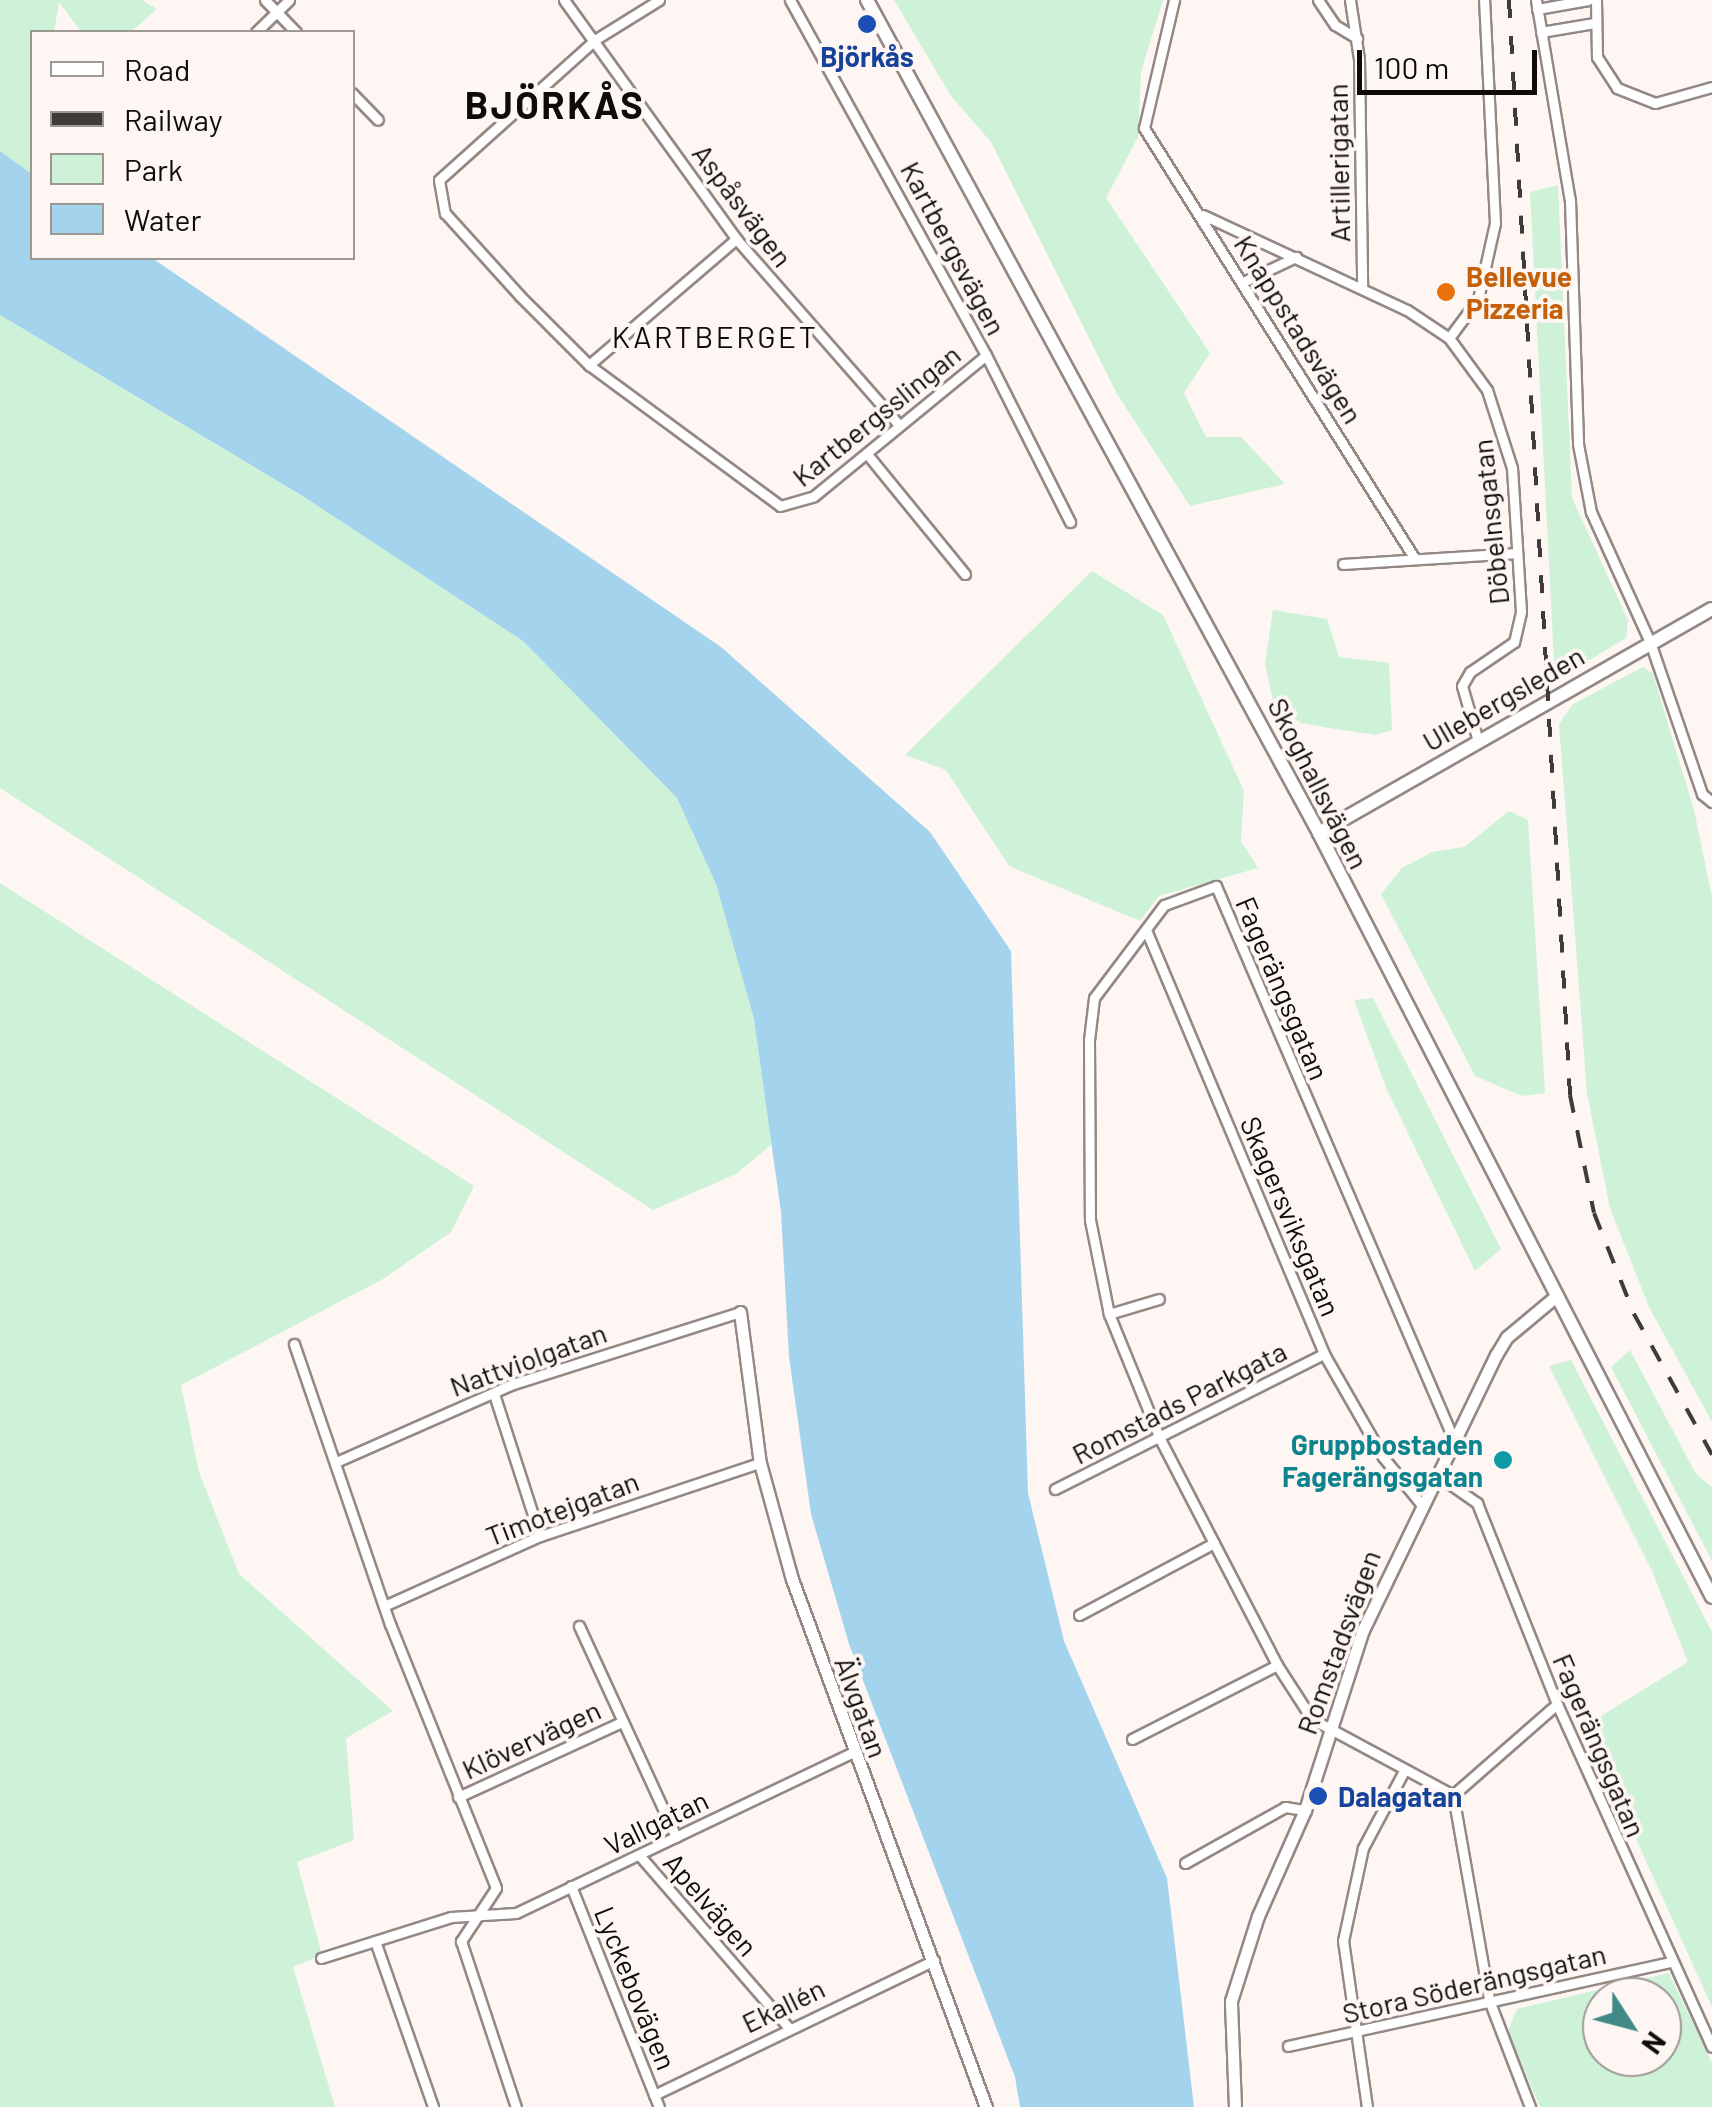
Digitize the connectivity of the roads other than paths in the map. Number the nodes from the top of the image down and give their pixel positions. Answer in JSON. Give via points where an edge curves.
{"nodes":[{"id":1,"x":264,"y":0,"type":"edge"},
{"id":2,"x":290,"y":0,"type":"edge"},
{"id":3,"x":564,"y":0,"type":"edge"},
{"id":4,"x":659,"y":0,"type":"edge"},
{"id":5,"x":790,"y":0,"type":"edge"},
{"id":6,"x":868,"y":0,"type":"edge"},
{"id":7,"x":1174,"y":0,"type":"edge"},
{"id":8,"x":1318,"y":0,"type":"edge"},
{"id":9,"x":1350,"y":0,"type":"edge"},
{"id":10,"x":1484,"y":0,"type":"edge"},
{"id":11,"x":1592,"y":0,"type":"edge"},
{"id":12,"x":1536,"y":5,"type":"edge"},
{"id":13,"x":277,"y":12,"type":"junction"},
{"id":14,"x":1594,"y":23,"type":"junction"},
{"id":15,"x":258,"y":30,"type":"edge"},
{"id":16,"x":294,"y":30,"type":"edge"},
{"id":17,"x":1542,"y":32,"type":"junction"},
{"id":18,"x":596,"y":38,"type":"junction"},
{"id":19,"x":1357,"y":38,"type":"junction"},
{"id":20,"x":1712,"y":87,"type":"edge"},
{"id":21,"x":355,"y":96,"type":"edge"},
{"id":22,"x":378,"y":120,"type":"dead end"},
{"id":23,"x":1202,"y":215,"type":"junction"},
{"id":24,"x":736,"y":239,"type":"junction"},
{"id":25,"x":1296,"y":257,"type":"junction"},
{"id":26,"x":1243,"y":282,"type":"junction"},
{"id":27,"x":1362,"y":288,"type":"junction"},
{"id":28,"x":1450,"y":338,"type":"junction"},
{"id":29,"x":986,"y":354,"type":"junction"},
{"id":30,"x":589,"y":365,"type":"junction"},
{"id":31,"x":900,"y":425,"type":"junction"},
{"id":32,"x":867,"y":454,"type":"junction"},
{"id":33,"x":1070,"y":522,"type":"dead end"},
{"id":34,"x":1517,"y":553,"type":"junction"},
{"id":35,"x":1413,"y":556,"type":"junction"},
{"id":36,"x":1343,"y":564,"type":"dead end"},
{"id":37,"x":965,"y":574,"type":"dead end"},
{"id":38,"x":1712,"y":609,"type":"edge"},
{"id":39,"x":1650,"y":642,"type":"junction"},
{"id":40,"x":1478,"y":741,"type":"junction"},
{"id":41,"x":1712,"y":802,"type":"edge"},
{"id":42,"x":1320,"y":833,"type":"junction"},
{"id":43,"x":1146,"y":930,"type":"junction"},
{"id":44,"x":1555,"y":1298,"type":"junction"},
{"id":45,"x":1159,"y":1300,"type":"dead end"},
{"id":46,"x":740,"y":1312,"type":"joint"},
{"id":47,"x":1109,"y":1314,"type":"junction"},
{"id":48,"x":294,"y":1344,"type":"dead end"},
{"id":49,"x":1324,"y":1354,"type":"junction"},
{"id":50,"x":494,"y":1394,"type":"junction"},
{"id":51,"x":1453,"y":1438,"type":"junction"},
{"id":52,"x":1160,"y":1439,"type":"junction"},
{"id":53,"x":334,"y":1456,"type":"junction"},
{"id":54,"x":760,"y":1462,"type":"junction"},
{"id":55,"x":1436,"y":1474,"type":"junction"},
{"id":56,"x":1056,"y":1489,"type":"dead end"},
{"id":57,"x":1421,"y":1504,"type":"junction"},
{"id":58,"x":540,"y":1536,"type":"junction"},
{"id":59,"x":1214,"y":1543,"type":"junction"},
{"id":60,"x":1712,"y":1596,"type":"edge"},
{"id":61,"x":384,"y":1606,"type":"junction"},
{"id":62,"x":1079,"y":1615,"type":"dead end"},
{"id":63,"x":579,"y":1626,"type":"dead end"},
{"id":64,"x":1277,"y":1664,"type":"junction"},
{"id":65,"x":1557,"y":1704,"type":"junction"},
{"id":66,"x":622,"y":1722,"type":"junction"},
{"id":67,"x":1333,"y":1727,"type":"junction"},
{"id":68,"x":1132,"y":1740,"type":"dead end"},
{"id":69,"x":851,"y":1753,"type":"junction"},
{"id":70,"x":1405,"y":1769,"type":"junction"},
{"id":71,"x":1453,"y":1795,"type":"junction"},
{"id":72,"x":458,"y":1798,"type":"junction"},
{"id":73,"x":1305,"y":1810,"type":"junction"},
{"id":74,"x":676,"y":1837,"type":"junction"},
{"id":75,"x":640,"y":1856,"type":"junction"},
{"id":76,"x":1185,"y":1862,"type":"dead end"},
{"id":77,"x":572,"y":1886,"type":"junction"},
{"id":78,"x":477,"y":1917,"type":"junction"},
{"id":79,"x":375,"y":1942,"type":"junction"},
{"id":80,"x":321,"y":1958,"type":"dead end"},
{"id":81,"x":934,"y":1960,"type":"junction"},
{"id":82,"x":1670,"y":1962,"type":"junction"},
{"id":83,"x":1489,"y":2000,"type":"junction"},
{"id":84,"x":788,"y":2027,"type":"junction"},
{"id":85,"x":1352,"y":2035,"type":"junction"},
{"id":86,"x":1288,"y":2046,"type":"dead end"},
{"id":87,"x":1712,"y":2047,"type":"edge"},
{"id":88,"x":654,"y":2095,"type":"junction"},
{"id":89,"x":433,"y":2107,"type":"edge"},
{"id":90,"x":516,"y":2107,"type":"edge"},
{"id":91,"x":659,"y":2107,"type":"edge"},
{"id":92,"x":986,"y":2107,"type":"edge"},
{"id":93,"x":1234,"y":2107,"type":"edge"},
{"id":94,"x":1368,"y":2107,"type":"edge"},
{"id":95,"x":1530,"y":2107,"type":"edge"}],
"edges":[{"from":1,"to":13,"type":"street"},
{"from":2,"to":13,"type":"street"},
{"from":3,"to":18,"type":"street","name":"Aspåsvägen"},
{"from":4,"to":18,"type":"street","name":"Kartbergsslingan"},
{"from":5,"to":29,"type":"street","name":"Kartbergsvägen"},
{"from":6,"to":42,"type":"main road","name":"Skoghallsvägen"},
{"from":7,"to":23,"type":"street","name":"Knappstadsvägen","via":[[1144,128],[1171,178]]},
{"from":8,"to":19,"type":"street","via":[[1335,25]]},
{"from":9,"to":19,"type":"street","name":"Artillerigatan"},
{"from":10,"to":28,"type":"street","via":[[1495,224],[1478,299]]},
{"from":11,"to":12,"type":"street"},
{"from":11,"to":14,"type":"street"},
{"from":12,"to":17,"type":"street"},
{"from":13,"to":15,"type":"street"},
{"from":13,"to":16,"type":"street"},
{"from":14,"to":17,"type":"street"},
{"from":14,"to":20,"type":"street","via":[[1600,66],[1628,94],[1671,102]]},
{"from":17,"to":39,"type":"street","via":[[1573,228],[1578,444],[1591,512]]},
{"from":18,"to":24,"type":"street","name":"Aspåsvägen"},
{"from":18,"to":30,"type":"street","name":"Kartbergsslingan","via":[[444,173],[438,188],[444,212]]},
{"from":19,"to":27,"type":"street","name":"Artillerigatan"},
{"from":21,"to":22,"type":"street"},
{"from":23,"to":25,"type":"street","name":"Döbelnsgatan"},
{"from":23,"to":26,"type":"street","name":"Knappstadsvägen"},
{"from":24,"to":30,"type":"street"},
{"from":24,"to":31,"type":"street","name":"Aspåsvägen"},
{"from":25,"to":26,"type":"street"},
{"from":25,"to":27,"type":"street","name":"Döbelnsgatan"},
{"from":26,"to":35,"type":"street","name":"Knappstadsvägen"},
{"from":27,"to":28,"type":"street","name":"Döbelnsgatan"},
{"from":28,"to":34,"type":"street","name":"Döbelnsgatan","via":[[1502,422]]},
{"from":29,"to":31,"type":"street","name":"Kartbergsslingan"},
{"from":29,"to":33,"type":"street","name":"Kartbergsvägen"},
{"from":30,"to":32,"type":"street","name":"Kartbergsslingan","via":[[780,506],[800,505]]},
{"from":31,"to":32,"type":"street","name":"Kartbergsslingan"},
{"from":32,"to":37,"type":"street"},
{"from":34,"to":35,"type":"street"},
{"from":34,"to":40,"type":"street","name":"Döbelnsgatan","via":[[1520,632],[1462,686]]},
{"from":35,"to":36,"type":"street"},
{"from":38,"to":39,"type":"main road","name":"Ullebergsleden"},
{"from":39,"to":40,"type":"main road","name":"Ullebergsleden"},
{"from":39,"to":41,"type":"street","via":[[1688,760]]},
{"from":40,"to":42,"type":"main road","name":"Ullebergsleden"},
{"from":42,"to":44,"type":"main road","name":"Skoghallsvägen"},
{"from":43,"to":47,"type":"street","via":[[1094,998],[1089,1040],[1090,1220]]},
{"from":43,"to":49,"type":"street","name":"Skagersviksgatan"},
{"from":43,"to":51,"type":"street","name":"Fagerängsgatan","via":[[1164,904],[1216,886]]},
{"from":44,"to":51,"type":"street","name":"Romstadsvägen","via":[[1507,1337]]},
{"from":44,"to":60,"type":"main road","name":"Skoghallsvägen"},
{"from":45,"to":47,"type":"street"},
{"from":46,"to":50,"type":"street","name":"Nattviolgatan"},
{"from":46,"to":54,"type":"street","name":"Älvgatan"},
{"from":47,"to":52,"type":"street"},
{"from":48,"to":53,"type":"street"},
{"from":49,"to":52,"type":"street","name":"Romstads Parkgata"},
{"from":49,"to":57,"type":"street","name":"Skagersviksgatan","via":[[1383,1457]]},
{"from":50,"to":53,"type":"street","name":"Nattviolgatan"},
{"from":50,"to":58,"type":"street"},
{"from":51,"to":55,"type":"street","name":"Romstadsvägen"},
{"from":52,"to":56,"type":"street","name":"Romstads Parkgata"},
{"from":52,"to":59,"type":"street"},
{"from":53,"to":61,"type":"street"},
{"from":54,"to":58,"type":"street","name":"Timotejgatan"},
{"from":54,"to":69,"type":"street","name":"Älvgatan"},
{"from":55,"to":57,"type":"street","name":"Romstadsvägen"},
{"from":55,"to":65,"type":"street","name":"Fagerängsgatan","via":[[1477,1503]]},
{"from":57,"to":67,"type":"street","name":"Romstadsvägen","via":[[1362,1632]]},
{"from":58,"to":61,"type":"street","name":"Timotejgatan"},
{"from":59,"to":62,"type":"street"},
{"from":59,"to":64,"type":"street"},
{"from":61,"to":72,"type":"street"},
{"from":63,"to":66,"type":"street"},
{"from":64,"to":67,"type":"street","via":[[1300,1705]]},
{"from":64,"to":68,"type":"street"},
{"from":65,"to":71,"type":"street"},
{"from":65,"to":82,"type":"street","name":"Fagerängsgatan"},
{"from":66,"to":72,"type":"street","name":"Klövervägen"},
{"from":66,"to":74,"type":"street"},
{"from":67,"to":70,"type":"street"},
{"from":67,"to":73,"type":"street","name":"Romstadsvägen"},
{"from":69,"to":74,"type":"street","name":"Vallgatan"},
{"from":69,"to":81,"type":"street","name":"Älvgatan"},
{"from":70,"to":71,"type":"street"},
{"from":70,"to":85,"type":"street","via":[[1363,1848],[1343,1941]]},
{"from":71,"to":83,"type":"street"},
{"from":72,"to":78,"type":"street","via":[[496,1888]]},
{"from":73,"to":76,"type":"street","via":[[1285,1807]]},
{"from":73,"to":93,"type":"street","name":"Romstadsvägen","via":[[1258,1916],[1232,2001]]},
{"from":74,"to":75,"type":"street","name":"Vallgatan"},
{"from":75,"to":77,"type":"street","name":"Vallgatan"},
{"from":75,"to":84,"type":"street","name":"Apelvägen"},
{"from":77,"to":78,"type":"street","name":"Vallgatan","via":[[516,1913]]},
{"from":77,"to":88,"type":"street","name":"Lyckebovägen"},
{"from":78,"to":79,"type":"street","name":"Vallgatan","via":[[451,1916]]},
{"from":78,"to":90,"type":"street","via":[[461,1941]]},
{"from":79,"to":80,"type":"street","name":"Vallgatan"},
{"from":79,"to":89,"type":"street"},
{"from":81,"to":84,"type":"street","name":"Ekallén"},
{"from":81,"to":92,"type":"street","name":"Älvgatan"},
{"from":82,"to":83,"type":"street","name":"Stora Söderängsgatan"},
{"from":82,"to":87,"type":"street","name":"Fagerängsgatan"},
{"from":83,"to":85,"type":"street","name":"Stora Söderängsgatan"},
{"from":83,"to":95,"type":"street"},
{"from":84,"to":88,"type":"street","name":"Ekallén"},
{"from":85,"to":86,"type":"street","name":"Stora Söderängsgatan"},
{"from":85,"to":94,"type":"street"},
{"from":88,"to":91,"type":"street","name":"Lyckebovägen"}]}
